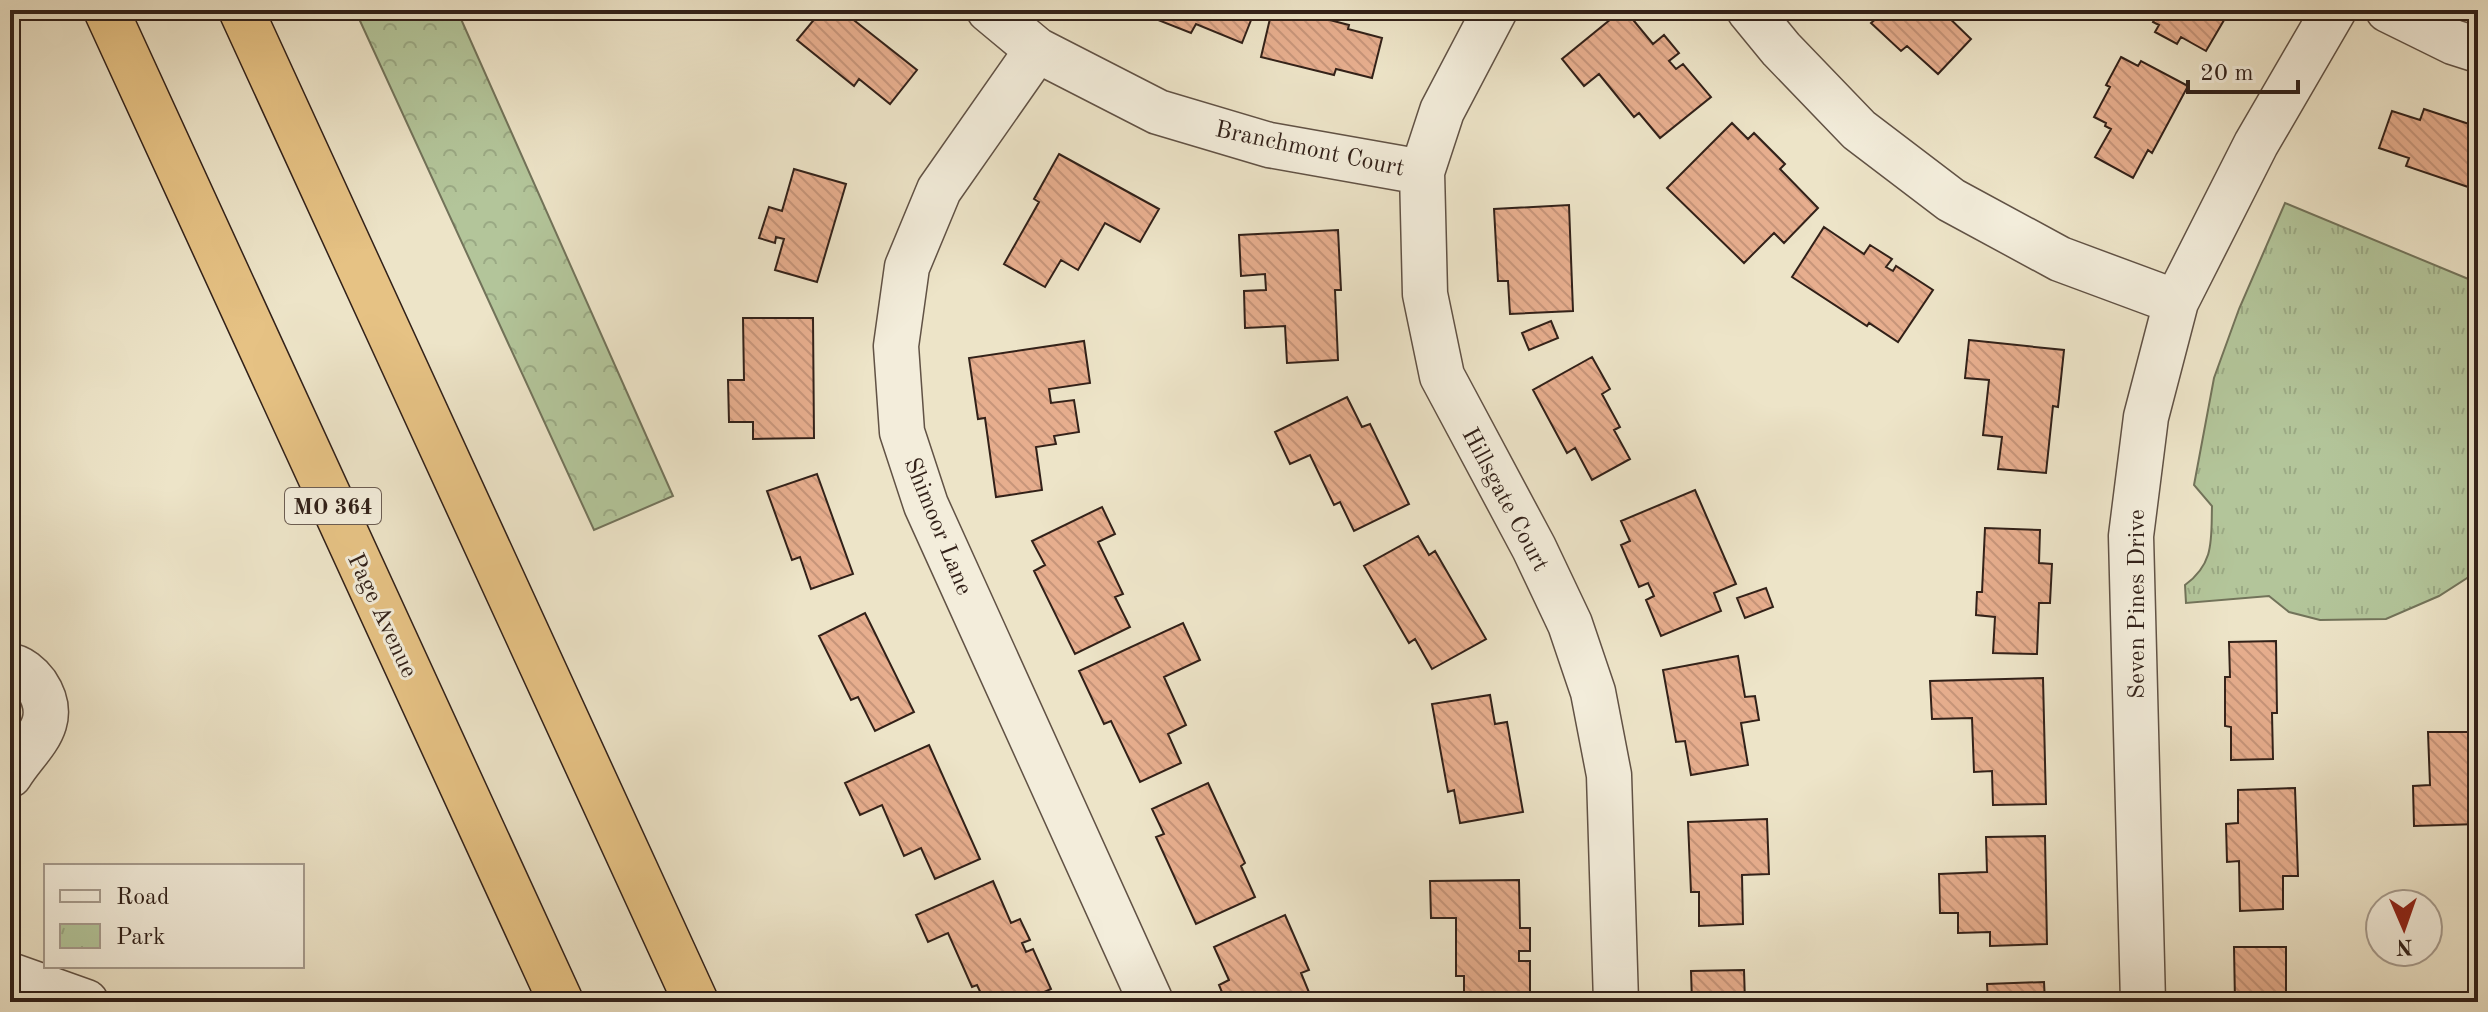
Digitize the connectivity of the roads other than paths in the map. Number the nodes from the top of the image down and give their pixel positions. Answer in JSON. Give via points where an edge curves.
{"nodes":[{"id":1,"x":106,"y":10,"type":"edge"},
{"id":2,"x":241,"y":10,"type":"edge"},
{"id":3,"x":989,"y":10,"type":"edge"},
{"id":4,"x":1495,"y":10,"type":"edge"},
{"id":5,"x":1749,"y":10,"type":"edge"},
{"id":6,"x":2334,"y":10,"type":"edge"},
{"id":7,"x":2388,"y":10,"type":"edge"},
{"id":8,"x":1037,"y":50,"type":"junction"},
{"id":9,"x":2478,"y":50,"type":"edge"},
{"id":10,"x":1422,"y":172,"type":"junction"},
{"id":11,"x":2176,"y":302,"type":"junction"},
{"id":12,"x":10,"y":666,"type":"edge"},
{"id":13,"x":10,"y":775,"type":"edge"},
{"id":14,"x":10,"y":975,"type":"edge"},
{"id":15,"x":86,"y":1002,"type":"edge"},
{"id":16,"x":561,"y":1002,"type":"edge"},
{"id":17,"x":696,"y":1002,"type":"edge"},
{"id":18,"x":1151,"y":1002,"type":"edge"},
{"id":19,"x":1616,"y":1002,"type":"edge"},
{"id":20,"x":2143,"y":1002,"type":"edge"}],
"edges":[{"from":1,"to":16,"type":"highway","name":"Page Avenue","number":"MO 364"},
{"from":2,"to":17,"type":"highway"},
{"from":3,"to":8,"type":"street","name":"Branchmont Court"},
{"from":4,"to":10,"type":"street","name":"Hillsgate Court","via":[[1442,111]]},
{"from":5,"to":11,"type":"street","via":[[1859,130],[1951,200],[2060,259]]},
{"from":6,"to":11,"type":"street","name":"Seven Pines Drive","via":[[2256,144]]},
{"from":7,"to":9,"type":"street"},
{"from":8,"to":10,"type":"street","name":"Branchmont Court","via":[[1158,112],[1269,145]]},
{"from":8,"to":18,"type":"street","name":"Shimoor Lane","via":[[939,190],[907,267],[896,346],[902,432],[926,505]]},
{"from":10,"to":19,"type":"street","name":"Hillsgate Court","via":[[1425,294],[1442,376],[1546,573],[1593,692],[1609,775]]},
{"from":11,"to":20,"type":"street","name":"Seven Pines Drive","via":[[2146,417],[2131,536]]},
{"from":12,"to":13,"type":"street","via":[[34,680],[44,699],[44,721],[37,742]]},
{"from":14,"to":15,"type":"street"}]}
